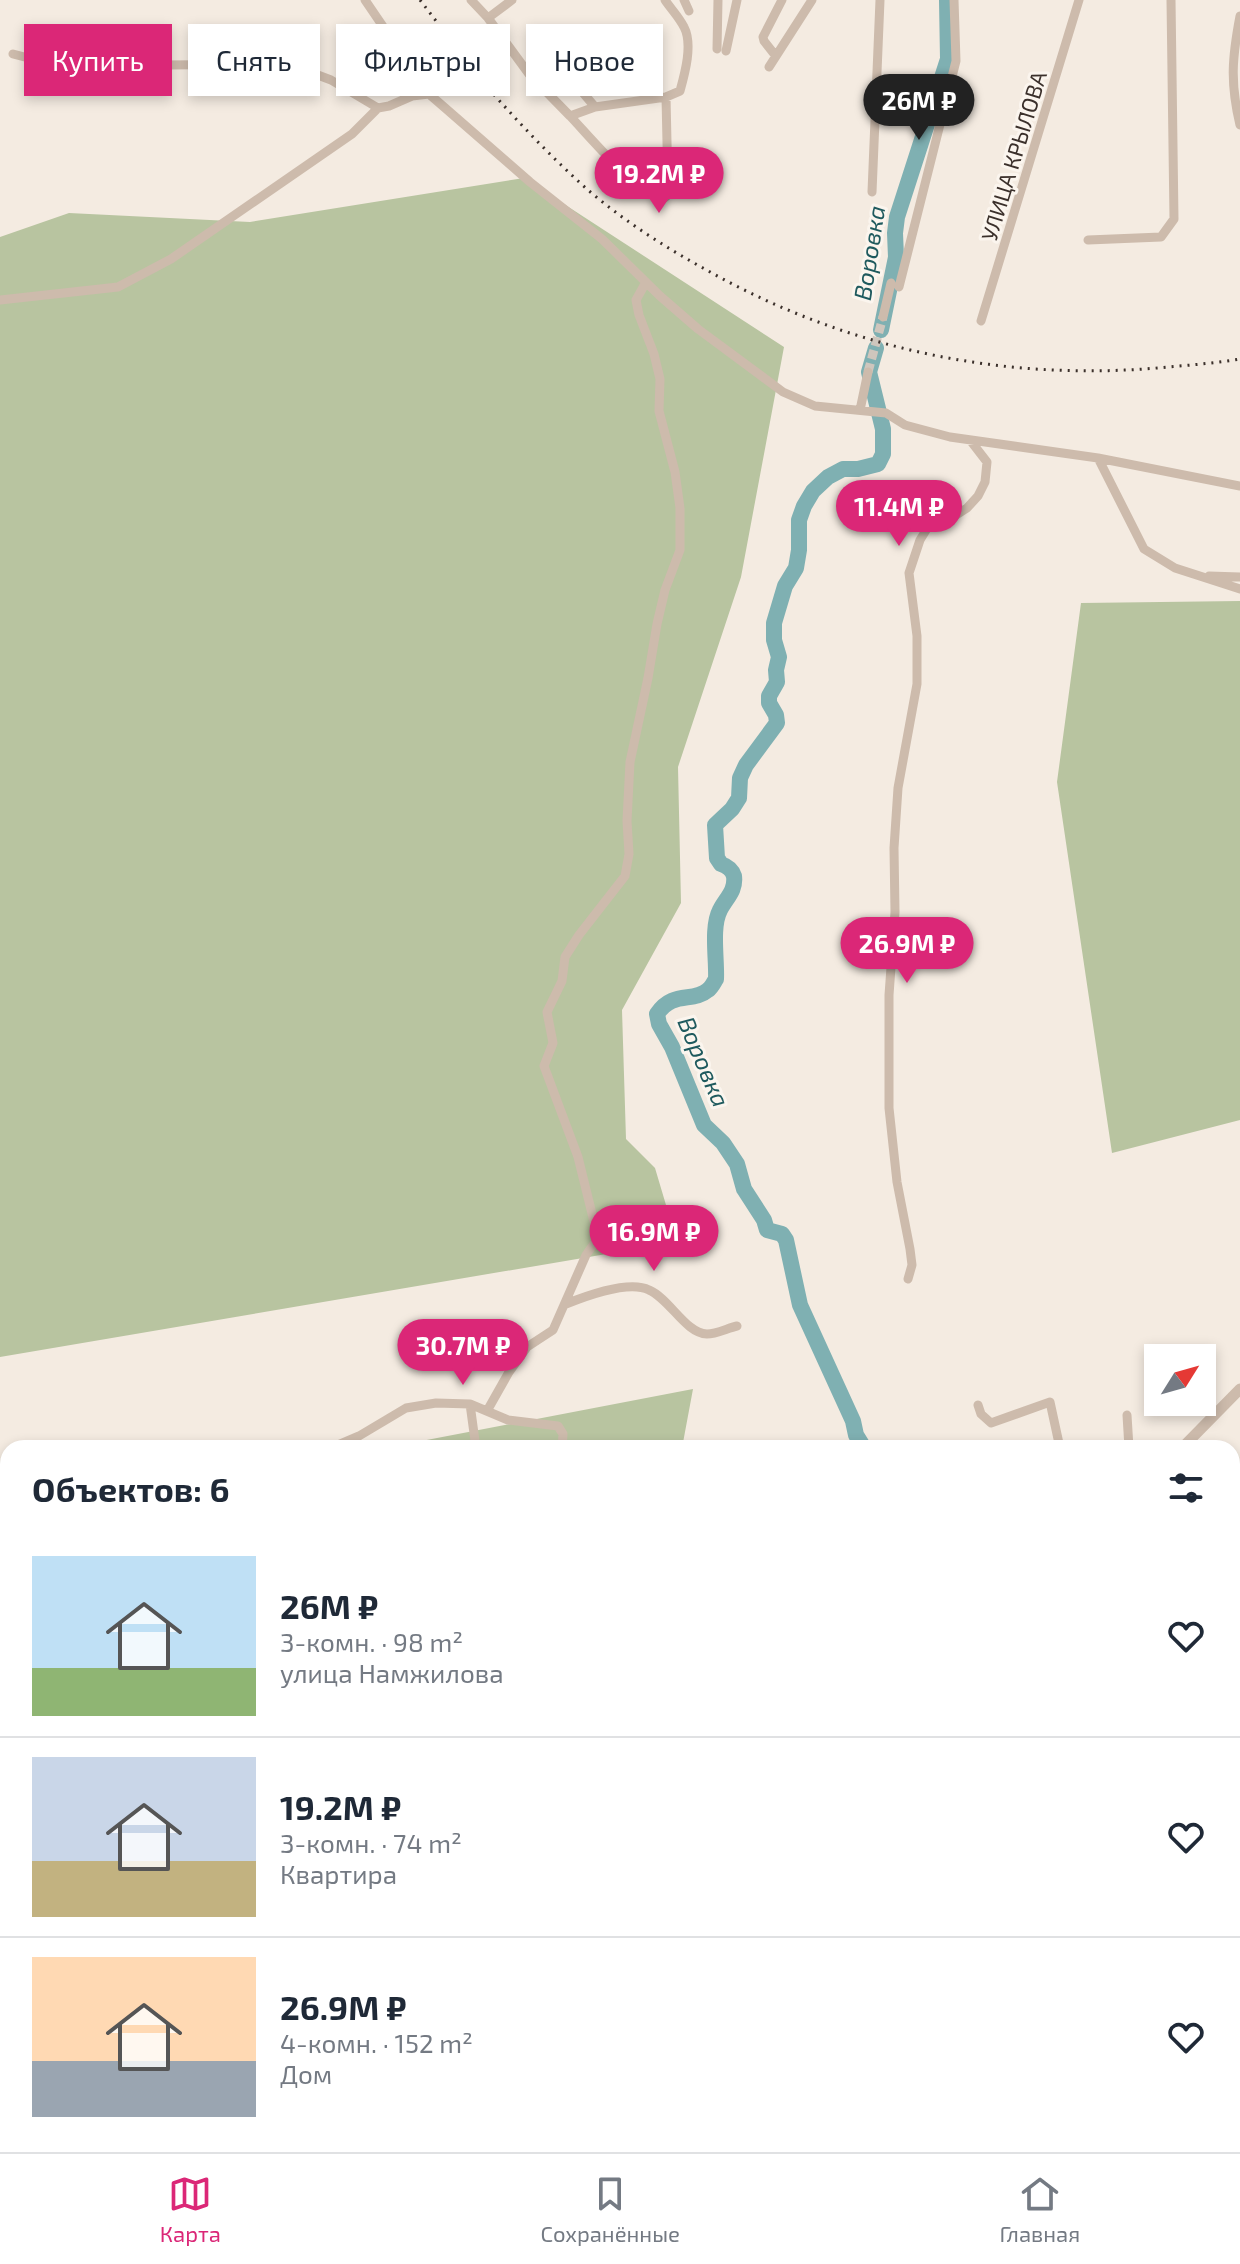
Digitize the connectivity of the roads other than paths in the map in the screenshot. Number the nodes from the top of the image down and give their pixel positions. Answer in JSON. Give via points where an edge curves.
{"nodes":[{"id":1,"x":365,"y":0,"type":"edge"},
{"id":2,"x":471,"y":0,"type":"edge"},
{"id":3,"x":512,"y":0,"type":"edge"},
{"id":4,"x":665,"y":0,"type":"edge"},
{"id":5,"x":684,"y":0,"type":"edge"},
{"id":6,"x":718,"y":0,"type":"edge"},
{"id":7,"x":737,"y":0,"type":"edge"},
{"id":8,"x":782,"y":0,"type":"edge"},
{"id":9,"x":812,"y":0,"type":"edge"},
{"id":10,"x":880,"y":0,"type":"edge"},
{"id":11,"x":954,"y":0,"type":"edge"},
{"id":12,"x":1079,"y":0,"type":"edge"},
{"id":13,"x":1171,"y":0,"type":"edge"},
{"id":14,"x":689,"y":11,"type":"dead end"},
{"id":15,"x":1240,"y":16,"type":"edge"},
{"id":16,"x":488,"y":18,"type":"junction"},
{"id":17,"x":381,"y":24,"type":"edge"},
{"id":18,"x":13,"y":54,"type":"dead end"},
{"id":19,"x":775,"y":55,"type":"junction"},
{"id":20,"x":769,"y":67,"type":"dead end"},
{"id":21,"x":412,"y":96,"type":"edge"},
{"id":22,"x":431,"y":96,"type":"edge"},
{"id":23,"x":586,"y":96,"type":"edge"},
{"id":24,"x":666,"y":97,"type":"junction"},
{"id":25,"x":595,"y":107,"type":"junction"},
{"id":26,"x":378,"y":108,"type":"junction"},
{"id":27,"x":570,"y":116,"type":"junction"},
{"id":28,"x":1240,"y":125,"type":"edge"},
{"id":29,"x":872,"y":192,"type":"dead end"},
{"id":30,"x":1088,"y":240,"type":"dead end"},
{"id":31,"x":646,"y":282,"type":"junction"},
{"id":32,"x":0,"y":300,"type":"edge"},
{"id":33,"x":883,"y":317,"type":"tunnel mouth"},
{"id":34,"x":981,"y":321,"type":"dead end"},
{"id":35,"x":868,"y":372,"type":"tunnel mouth"},
{"id":36,"x":860,"y":410,"type":"junction"},
{"id":37,"x":970,"y":440,"type":"junction"},
{"id":38,"x":1098,"y":458,"type":"junction"},
{"id":39,"x":1240,"y":486,"type":"edge"},
{"id":40,"x":1202,"y":577,"type":"junction"},
{"id":41,"x":1240,"y":577,"type":"edge"},
{"id":42,"x":1240,"y":589,"type":"edge"},
{"id":43,"x":908,"y":1279,"type":"dead end"},
{"id":44,"x":566,"y":1304,"type":"junction"},
{"id":45,"x":737,"y":1326,"type":"dead end"},
{"id":46,"x":1240,"y":1389,"type":"edge"},
{"id":47,"x":470,"y":1404,"type":"junction"},
{"id":48,"x":978,"y":1405,"type":"dead end"},
{"id":49,"x":487,"y":1411,"type":"junction"},
{"id":50,"x":1127,"y":1415,"type":"dead end"},
{"id":51,"x":350,"y":1440,"type":"edge"},
{"id":52,"x":475,"y":1440,"type":"edge"},
{"id":53,"x":563,"y":1440,"type":"edge"},
{"id":54,"x":1058,"y":1440,"type":"edge"},
{"id":55,"x":1129,"y":1440,"type":"edge"},
{"id":56,"x":1190,"y":1440,"type":"edge"}],
"edges":[{"from":1,"to":17,"type":"street"},
{"from":2,"to":16,"type":"street"},
{"from":3,"to":16,"type":"street"},
{"from":4,"to":24,"type":"street","via":[[688,37],[680,91]]},
{"from":5,"to":14,"type":"street"},
{"from":6,"to":7,"type":"street","via":[[722,50]]},
{"from":8,"to":19,"type":"street","via":[[763,37]]},
{"from":9,"to":19,"type":"street"},
{"from":10,"to":29,"type":"street"},
{"from":11,"to":33,"type":"street","via":[[956,61]]},
{"from":12,"to":34,"type":"street","name":"УЛИЦА КРЫЛОВА"},
{"from":13,"to":30,"type":"street","via":[[1174,219],[1161,237]]},
{"from":15,"to":28,"type":"street","via":[[1232,59]]},
{"from":16,"to":27,"type":"street","via":[[529,74]]},
{"from":18,"to":26,"type":"street","via":[[40,61],[277,64],[331,80]]},
{"from":19,"to":20,"type":"street"},
{"from":21,"to":26,"type":"street"},
{"from":22,"to":31,"type":"street"},
{"from":23,"to":25,"type":"street"},
{"from":24,"to":25,"type":"street"},
{"from":24,"to":27,"type":"street","via":[[668,188],[663,199],[635,182]]},
{"from":25,"to":27,"type":"street"},
{"from":26,"to":32,"type":"street","via":[[352,134],[182,252],[118,287]]},
{"from":31,"to":36,"type":"street","via":[[698,329],[783,392],[815,406]]},
{"from":31,"to":44,"type":"street","via":[[636,300],[660,379],[659,411],[680,508],[680,550],[659,613],[630,762],[625,876],[565,957],[562,981],[547,1012],[553,1043],[544,1066],[578,1157],[598,1238]]},
{"from":35,"to":36,"type":"street"},
{"from":36,"to":37,"type":"street"},
{"from":37,"to":38,"type":"street"},
{"from":37,"to":43,"type":"street","via":[[987,462],[985,482],[967,508],[928,527],[909,573],[917,684],[898,788],[889,995],[889,1108],[912,1265]]},
{"from":38,"to":39,"type":"street"},
{"from":38,"to":40,"type":"street","via":[[1144,549]]},
{"from":40,"to":41,"type":"street"},
{"from":40,"to":42,"type":"street"},
{"from":44,"to":45,"type":"street","via":[[622,1288],[648,1289],[690,1328],[707,1334]]},
{"from":44,"to":49,"type":"street","via":[[553,1330],[527,1347]]},
{"from":46,"to":56,"type":"street"},
{"from":47,"to":49,"type":"street"},
{"from":47,"to":51,"type":"street","via":[[406,1408]]},
{"from":47,"to":52,"type":"street"},
{"from":48,"to":54,"type":"street","via":[[991,1423],[1050,1402]]},
{"from":49,"to":53,"type":"street","via":[[508,1420],[558,1426]]},
{"from":50,"to":55,"type":"street"}]}
